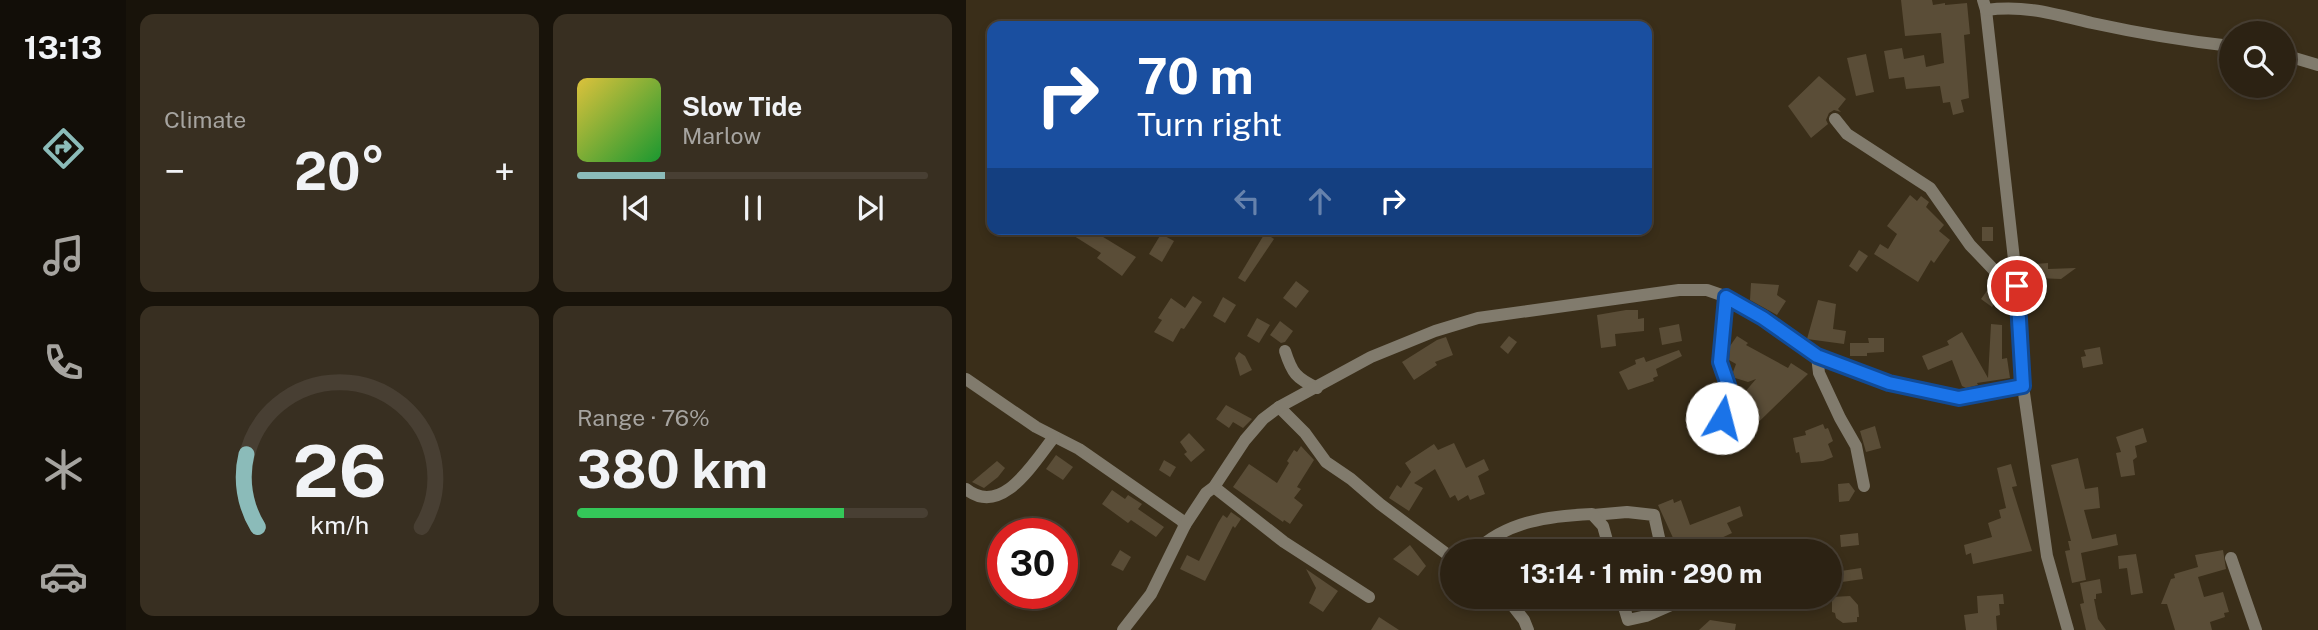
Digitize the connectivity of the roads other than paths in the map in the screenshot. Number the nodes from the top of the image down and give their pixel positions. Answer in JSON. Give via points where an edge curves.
{"nodes":[{"id":1,"x":1984,"y":5,"type":"edge"},
{"id":2,"x":2219,"y":45,"type":"edge"},
{"id":3,"x":2296,"y":59,"type":"edge"},
{"id":4,"x":2318,"y":65,"type":"edge"},
{"id":5,"x":1835,"y":119,"type":"dead end"},
{"id":6,"x":2017,"y":286,"type":"junction"},
{"id":7,"x":1726,"y":297,"type":"junction"},
{"id":8,"x":1285,"y":351,"type":"dead end"},
{"id":9,"x":1817,"y":356,"type":"junction"},
{"id":10,"x":966,"y":379,"type":"edge"},
{"id":11,"x":2023,"y":386,"type":"junction"},
{"id":12,"x":1317,"y":388,"type":"junction"},
{"id":13,"x":1279,"y":407,"type":"junction"},
{"id":14,"x":1722,"y":418,"type":"dead end"},
{"id":15,"x":1054,"y":438,"type":"junction"},
{"id":16,"x":1864,"y":486,"type":"dead end"},
{"id":17,"x":1214,"y":487,"type":"junction"},
{"id":18,"x":966,"y":489,"type":"edge"},
{"id":19,"x":1593,"y":515,"type":"junction"},
{"id":20,"x":1185,"y":526,"type":"junction"},
{"id":21,"x":1489,"y":539,"type":"edge"},
{"id":22,"x":1607,"y":539,"type":"edge"},
{"id":23,"x":1659,"y":539,"type":"edge"},
{"id":24,"x":1440,"y":549,"type":"edge"},
{"id":25,"x":2231,"y":558,"type":"dead end"},
{"id":26,"x":1369,"y":597,"type":"dead end"},
{"id":27,"x":1515,"y":609,"type":"edge"},
{"id":28,"x":1625,"y":609,"type":"edge"},
{"id":29,"x":1662,"y":609,"type":"edge"},
{"id":30,"x":1123,"y":630,"type":"edge"},
{"id":31,"x":1528,"y":630,"type":"edge"},
{"id":32,"x":2068,"y":630,"type":"edge"},
{"id":33,"x":2256,"y":630,"type":"edge"}],
"edges":[{"from":1,"to":2,"type":"street","via":[[2045,10]]},
{"from":1,"to":6,"type":"street"},
{"from":3,"to":4,"type":"street"},
{"from":5,"to":6,"type":"street","via":[[1847,134],[1930,188],[1970,245]]},
{"from":6,"to":11,"type":"street"},
{"from":7,"to":9,"type":"street"},
{"from":7,"to":12,"type":"street","via":[[1707,290],[1679,290],[1478,318],[1371,357]]},
{"from":7,"to":14,"type":"street","via":[[1720,362],[1728,385]]},
{"from":8,"to":12,"type":"street","via":[[1292,370]]},
{"from":9,"to":11,"type":"street","via":[[1889,383],[1959,398]]},
{"from":9,"to":16,"type":"street","via":[[1819,373],[1856,446]]},
{"from":10,"to":15,"type":"street"},
{"from":11,"to":32,"type":"street","via":[[2048,556]]},
{"from":12,"to":13,"type":"street"},
{"from":13,"to":17,"type":"street","via":[[1245,440]]},
{"from":13,"to":24,"type":"street","via":[[1326,462]]},
{"from":15,"to":18,"type":"street","via":[[1013,486],[996,498]]},
{"from":15,"to":20,"type":"street","via":[[1079,449]]},
{"from":17,"to":20,"type":"street"},
{"from":17,"to":26,"type":"street","via":[[1284,542]]},
{"from":19,"to":21,"type":"street","via":[[1517,525]]},
{"from":19,"to":22,"type":"street"},
{"from":19,"to":23,"type":"street","via":[[1654,515]]},
{"from":20,"to":30,"type":"street","via":[[1151,594]]},
{"from":25,"to":33,"type":"street"},
{"from":27,"to":31,"type":"street"},
{"from":28,"to":29,"type":"street","via":[[1628,620]]}]}
